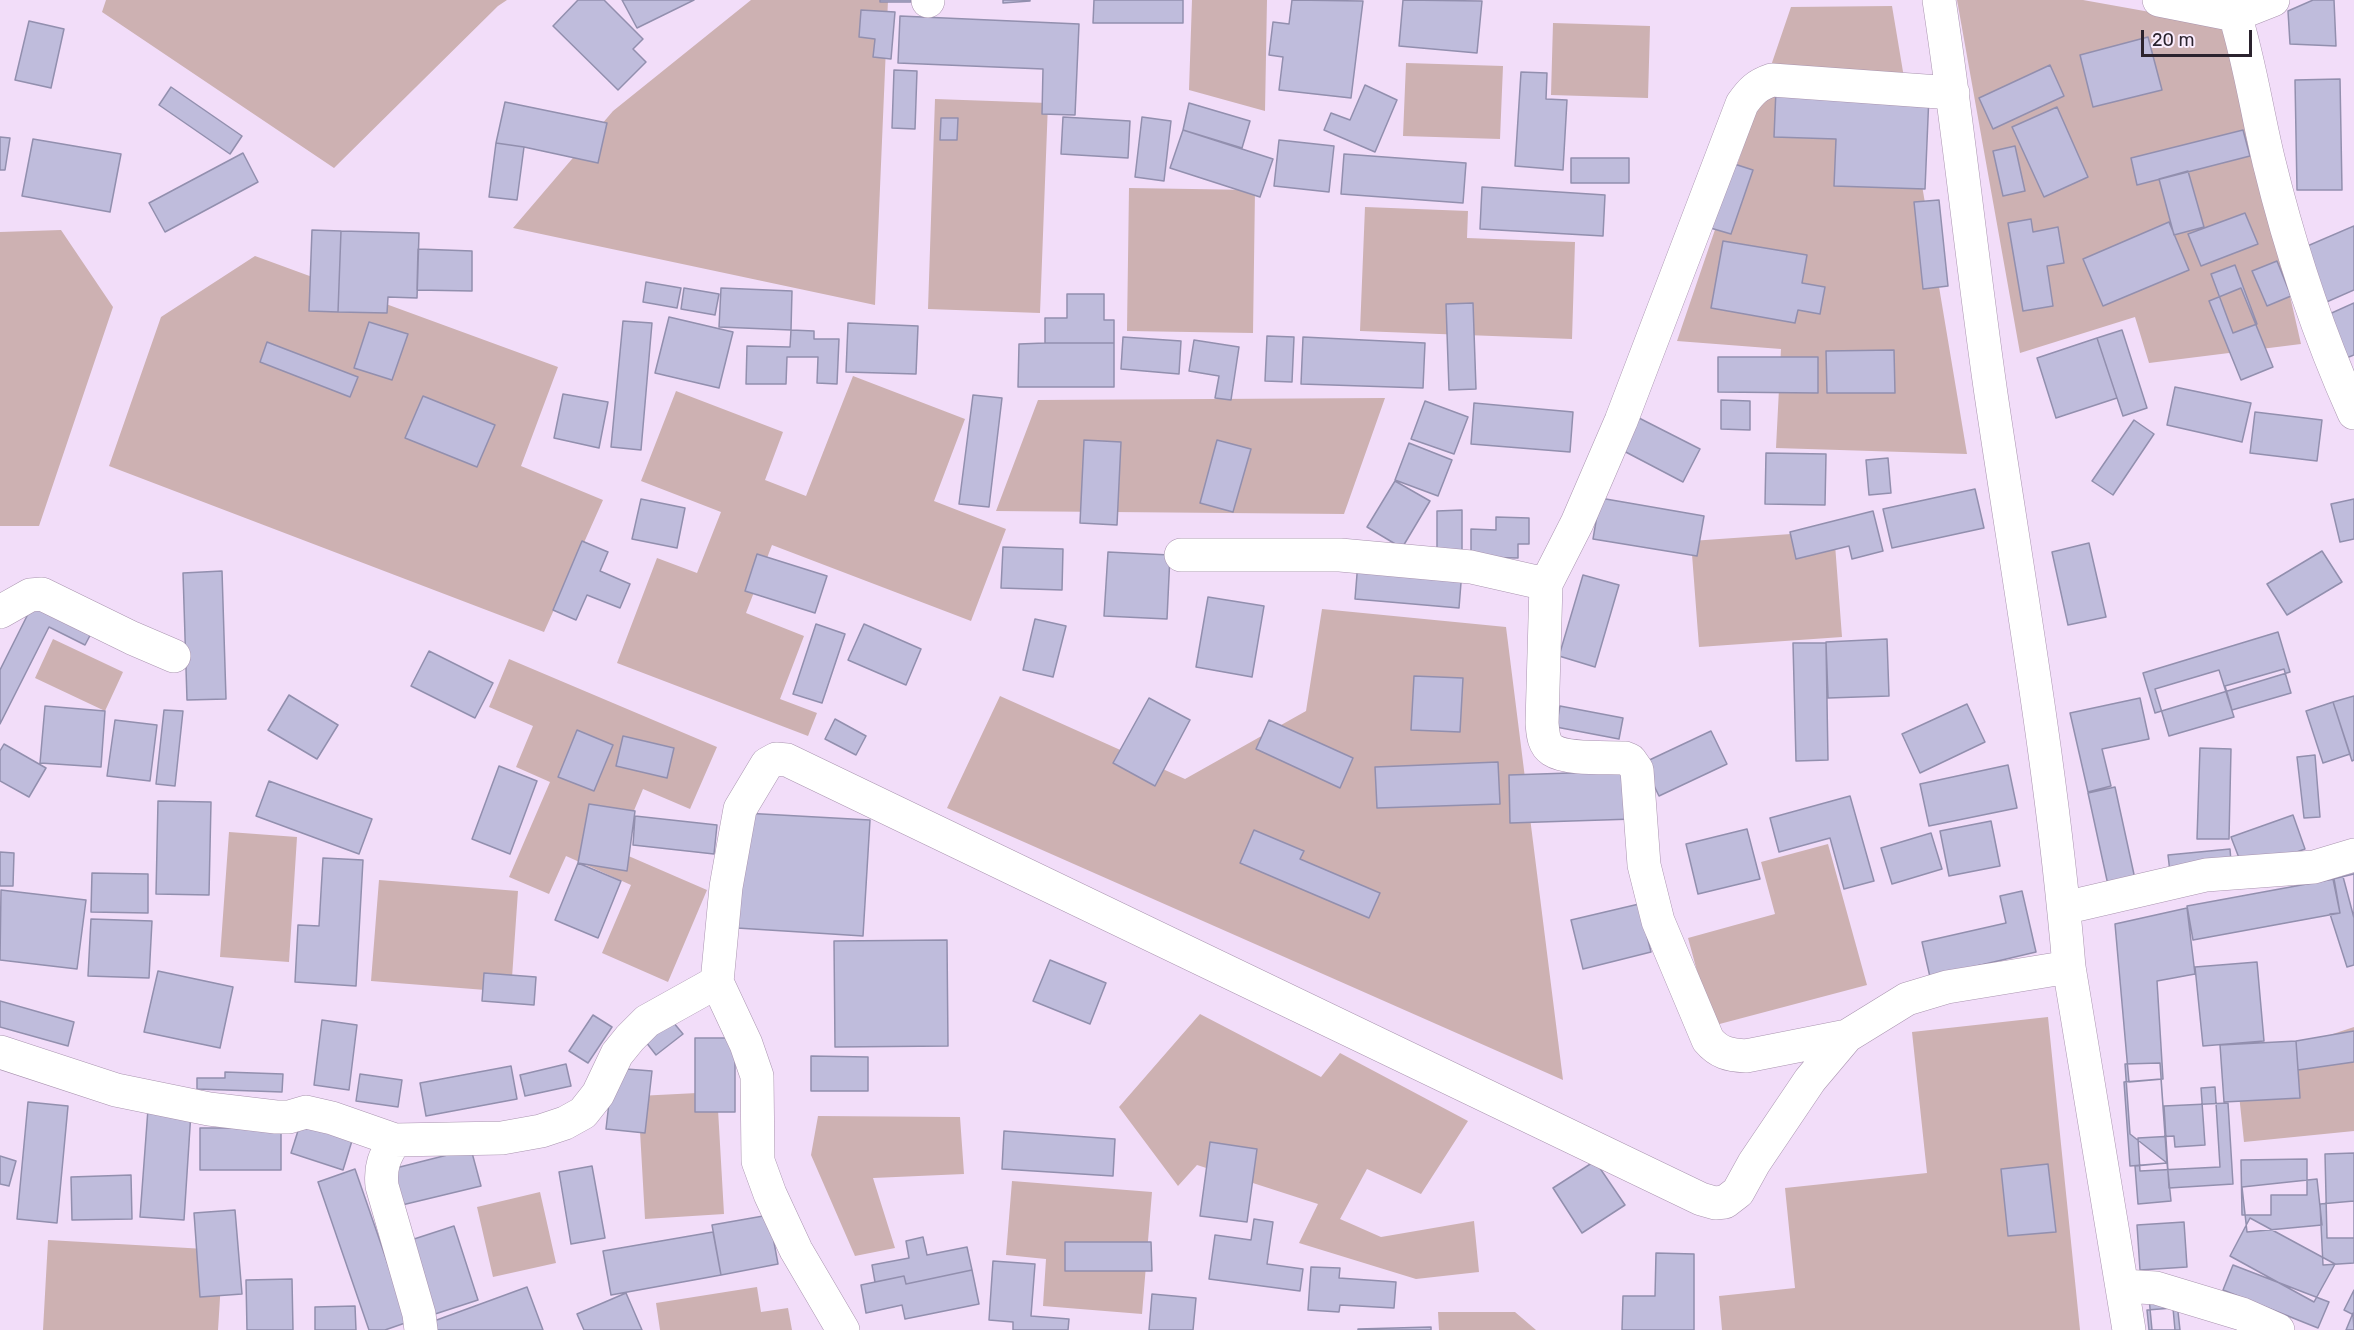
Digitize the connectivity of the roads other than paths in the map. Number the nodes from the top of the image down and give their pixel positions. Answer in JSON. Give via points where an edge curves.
{"nodes":[{"id":1,"x":1939,"y":0,"type":"edge"},
{"id":2,"x":2159,"y":0,"type":"edge"},
{"id":3,"x":2273,"y":0,"type":"edge"},
{"id":4,"x":2235,"y":15,"type":"junction"},
{"id":5,"x":1953,"y":93,"type":"junction"},
{"id":6,"x":2354,"y":413,"type":"edge"},
{"id":7,"x":1181,"y":555,"type":"dead end"},
{"id":8,"x":1546,"y":584,"type":"junction"},
{"id":9,"x":0,"y":612,"type":"edge"},
{"id":10,"x":174,"y":656,"type":"dead end"},
{"id":11,"x":2354,"y":855,"type":"edge"},
{"id":12,"x":2064,"y":908,"type":"junction"},
{"id":13,"x":2069,"y":967,"type":"junction"},
{"id":14,"x":717,"y":982,"type":"junction"},
{"id":15,"x":1847,"y":1036,"type":"junction"},
{"id":16,"x":0,"y":1052,"type":"edge"},
{"id":17,"x":395,"y":1140,"type":"junction"},
{"id":18,"x":2123,"y":1286,"type":"junction"},
{"id":19,"x":421,"y":1330,"type":"edge"},
{"id":20,"x":843,"y":1330,"type":"edge"},
{"id":21,"x":2129,"y":1330,"type":"edge"},
{"id":22,"x":2278,"y":1330,"type":"edge"}],
"edges":[{"from":1,"to":5,"type":"street"},
{"from":2,"to":4,"type":"street"},
{"from":3,"to":4,"type":"street"},
{"from":4,"to":6,"type":"street","via":[[2286,229],[2335,371]]},
{"from":5,"to":8,"type":"street","via":[[1772,80],[1750,91],[1621,421]]},
{"from":5,"to":12,"type":"street","via":[[1972,267]]},
{"from":7,"to":8,"type":"street","via":[[1340,555],[1472,567]]},
{"from":8,"to":15,"type":"street","via":[[1544,740],[1551,750],[1562,754],[1625,758],[1637,770],[1644,865],[1658,921],[1708,1040],[1717,1050],[1746,1056]]},
{"from":9,"to":10,"type":"street","via":[[30,595],[42,594]]},
{"from":11,"to":12,"type":"street","via":[[2314,867],[2206,875]]},
{"from":12,"to":13,"type":"street"},
{"from":13,"to":15,"type":"street","via":[[1947,987],[1907,999]]},
{"from":13,"to":18,"type":"street"},
{"from":14,"to":15,"type":"street","via":[[726,887],[740,809],[767,764],[776,759],[787,760],[1701,1200],[1725,1202],[1738,1192],[1810,1080]]},
{"from":14,"to":17,"type":"street","via":[[647,1021],[617,1054],[598,1094],[583,1113],[565,1123],[501,1138]]},
{"from":14,"to":20,"type":"street","via":[[757,1076],[758,1161],[796,1250]]},
{"from":16,"to":17,"type":"street","via":[[116,1090],[244,1114],[276,1117],[310,1113]]},
{"from":17,"to":19,"type":"street","via":[[383,1158],[382,1186]]},
{"from":18,"to":21,"type":"street"},
{"from":18,"to":22,"type":"street","via":[[2156,1288],[2242,1314]]}]}
